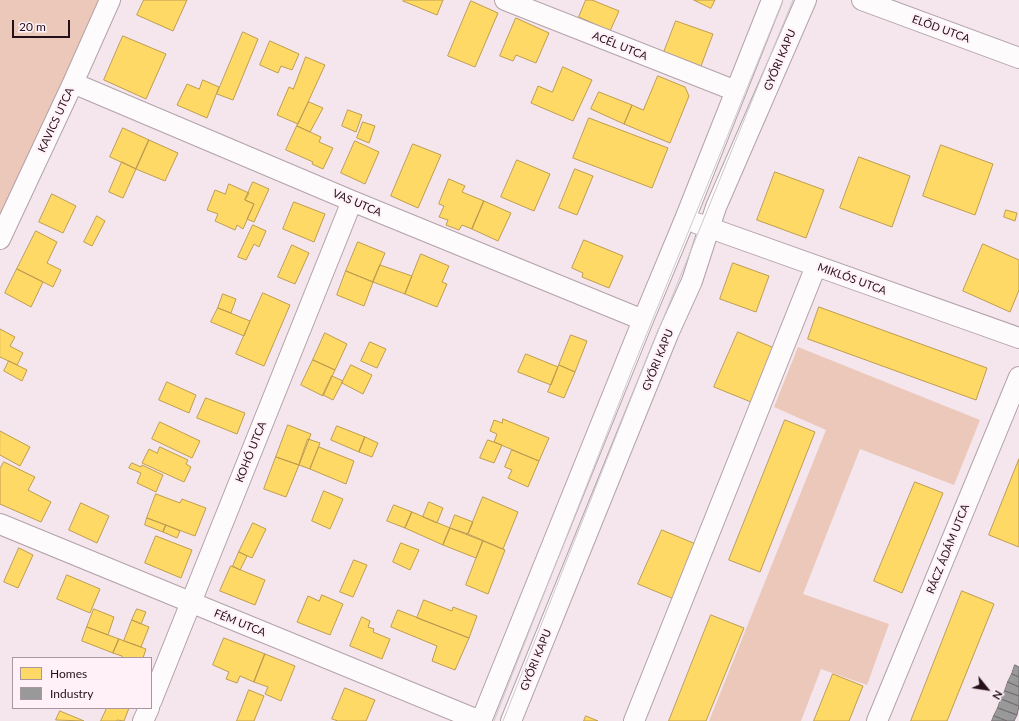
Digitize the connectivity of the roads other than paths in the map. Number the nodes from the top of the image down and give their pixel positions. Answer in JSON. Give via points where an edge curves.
{"nodes":[{"id":1,"x":110,"y":0,"type":"edge"},
{"id":2,"x":505,"y":0,"type":"edge"},
{"id":3,"x":772,"y":0,"type":"edge"},
{"id":4,"x":806,"y":0,"type":"edge"},
{"id":5,"x":862,"y":0,"type":"edge"},
{"id":6,"x":1019,"y":58,"type":"edge"},
{"id":7,"x":73,"y":84,"type":"junction"},
{"id":8,"x":736,"y":91,"type":"junction"},
{"id":9,"x":352,"y":201,"type":"junction"},
{"id":10,"x":685,"y":219,"type":"junction"},
{"id":11,"x":709,"y":228,"type":"junction"},
{"id":12,"x":0,"y":239,"type":"edge"},
{"id":13,"x":816,"y":266,"type":"junction"},
{"id":14,"x":642,"y":320,"type":"junction"},
{"id":15,"x":1019,"y":338,"type":"edge"},
{"id":16,"x":1019,"y":377,"type":"edge"},
{"id":17,"x":0,"y":524,"type":"edge"},
{"id":18,"x":191,"y":603,"type":"junction"},
{"id":19,"x":152,"y":700,"type":"edge"},
{"id":20,"x":148,"y":709,"type":"edge"},
{"id":21,"x":143,"y":721,"type":"edge"},
{"id":22,"x":480,"y":721,"type":"edge"},
{"id":23,"x":511,"y":721,"type":"edge"},
{"id":24,"x":634,"y":721,"type":"edge"},
{"id":25,"x":877,"y":721,"type":"edge"}],
"edges":[{"from":1,"to":7,"type":"street","name":"KAVICS UTCA"},
{"from":2,"to":8,"type":"street","name":"ACÉL UTCA"},
{"from":3,"to":8,"type":"street"},
{"from":4,"to":11,"type":"street","name":"GYŐRI KAPU"},
{"from":5,"to":6,"type":"street","name":"ELŐD UTCA"},
{"from":7,"to":9,"type":"street","name":"VAS UTCA"},
{"from":7,"to":12,"type":"street","name":"KAVICS UTCA"},
{"from":8,"to":10,"type":"street"},
{"from":9,"to":14,"type":"street","name":"VAS UTCA"},
{"from":9,"to":18,"type":"street","name":"KOHÓ UTCA"},
{"from":10,"to":11,"type":"street","name":"MIKLÓS UTCA"},
{"from":10,"to":14,"type":"street"},
{"from":11,"to":13,"type":"street","name":"MIKLÓS UTCA"},
{"from":11,"to":23,"type":"street","name":"GYŐRI KAPU","via":[[692,281],[668,334]]},
{"from":13,"to":15,"type":"street","name":"MIKLÓS UTCA"},
{"from":13,"to":24,"type":"street"},
{"from":14,"to":22,"type":"street"},
{"from":16,"to":25,"type":"street","name":"RÁCZ ÁDÁM UTCA"},
{"from":17,"to":18,"type":"street","name":"FÉM UTCA"},
{"from":18,"to":19,"type":"street","name":"KOHÓ UTCA"},
{"from":18,"to":22,"type":"street","name":"FÉM UTCA"},
{"from":20,"to":21,"type":"street"}]}
